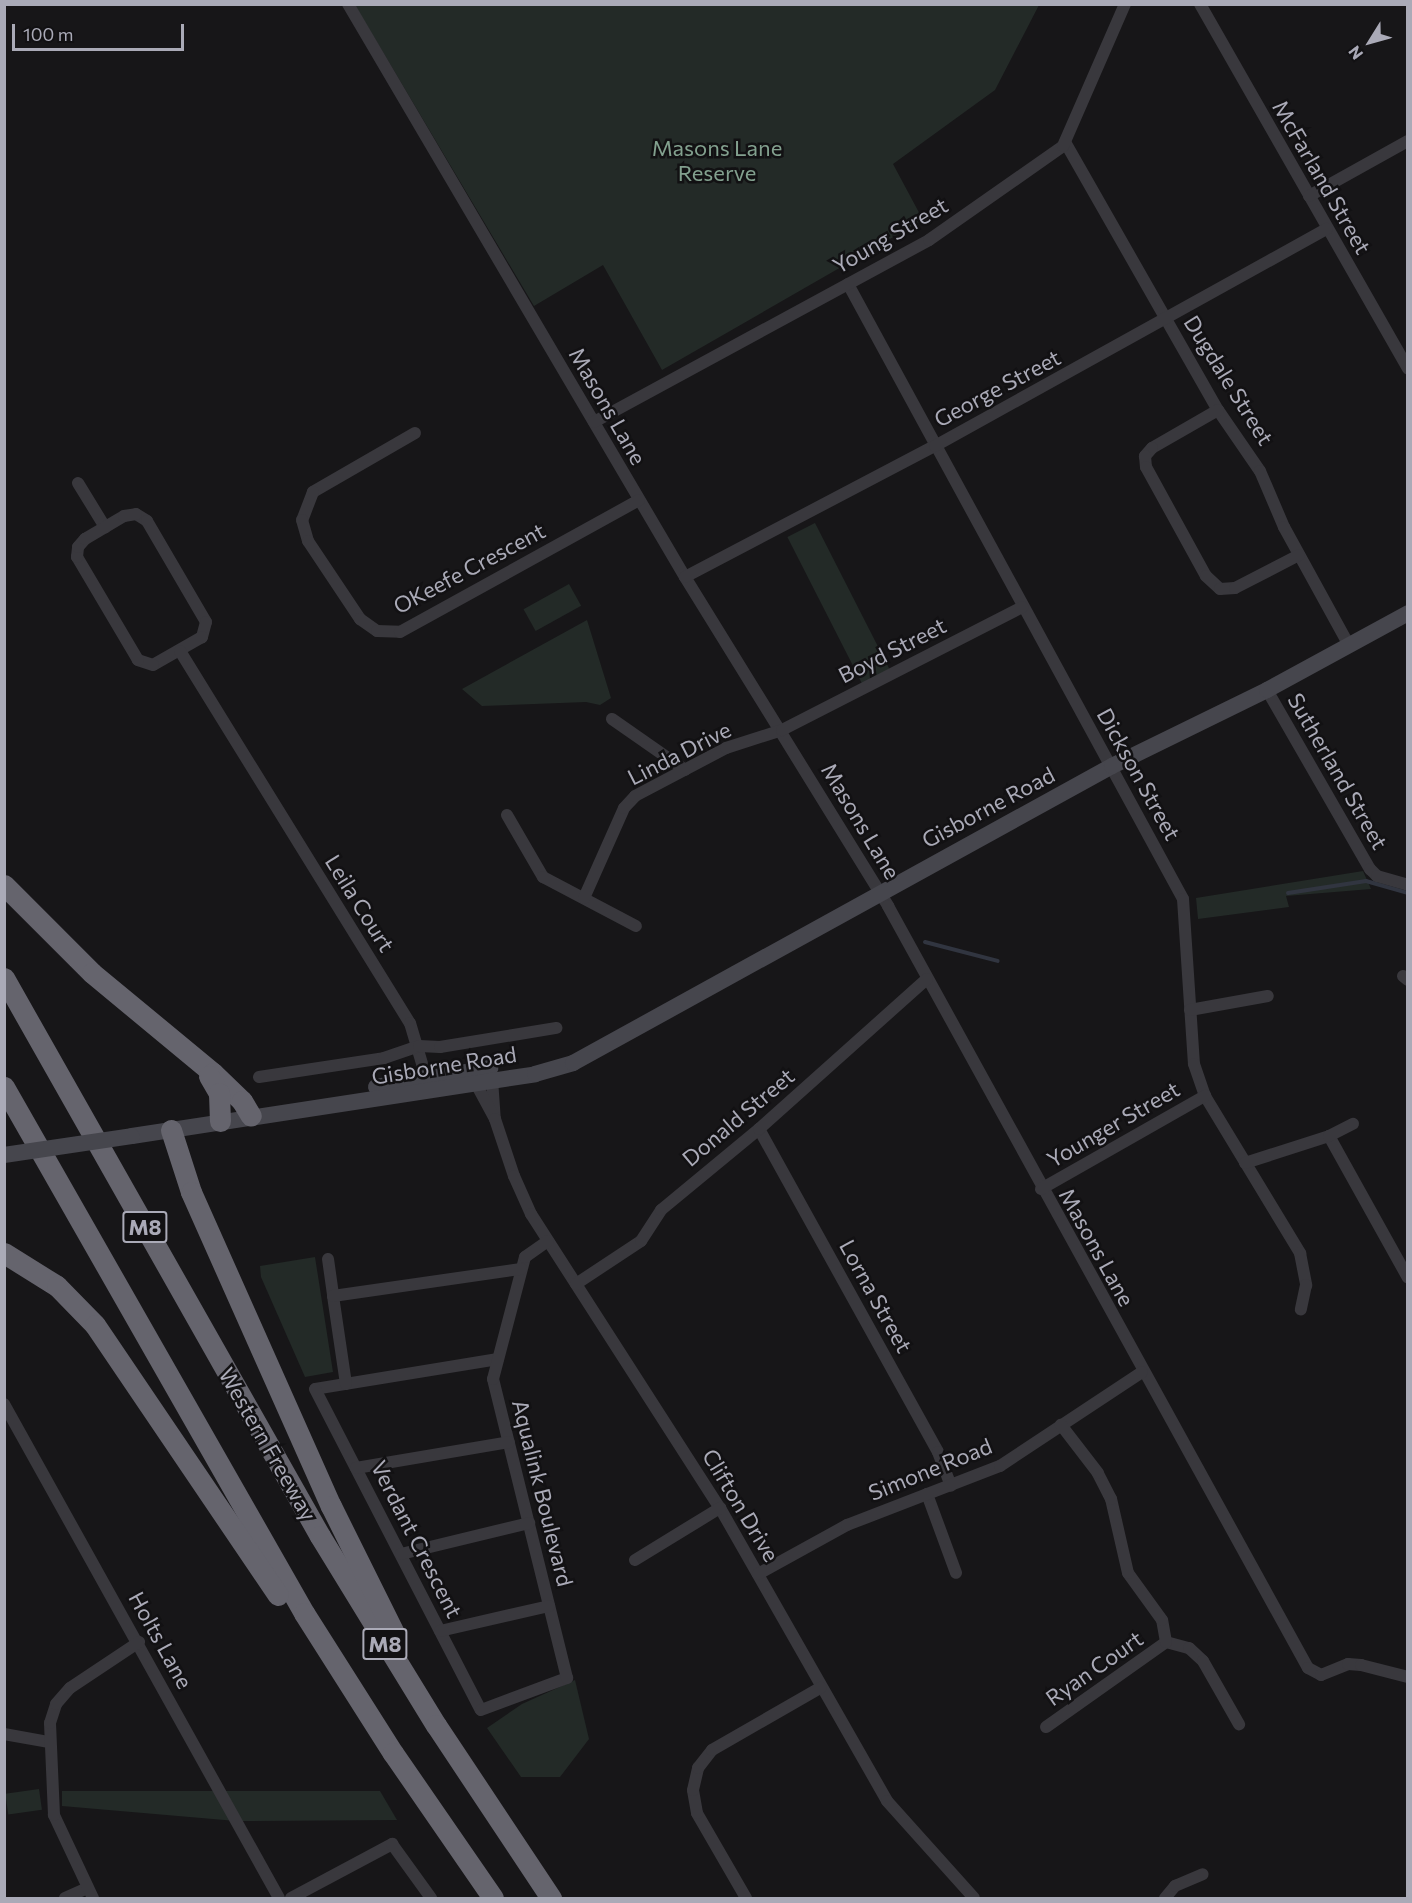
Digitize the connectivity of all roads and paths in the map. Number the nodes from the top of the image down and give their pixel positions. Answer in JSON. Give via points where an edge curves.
{"nodes":[{"id":1,"x":348,"y":4,"type":"edge"},
{"id":2,"x":1125,"y":4,"type":"edge"},
{"id":3,"x":1200,"y":4,"type":"edge"},
{"id":4,"x":1407,"y":141,"type":"edge"},
{"id":5,"x":1065,"y":142,"type":"junction"},
{"id":6,"x":1309,"y":196,"type":"junction"},
{"id":7,"x":1327,"y":229,"type":"junction"},
{"id":8,"x":848,"y":284,"type":"junction"},
{"id":9,"x":1167,"y":320,"type":"junction"},
{"id":10,"x":1407,"y":369,"type":"edge"},
{"id":11,"x":1218,"y":410,"type":"junction"},
{"id":12,"x":594,"y":422,"type":"junction"},
{"id":13,"x":415,"y":433,"type":"dead end"},
{"id":14,"x":935,"y":446,"type":"junction"},
{"id":15,"x":78,"y":483,"type":"dead end"},
{"id":16,"x":639,"y":500,"type":"junction"},
{"id":17,"x":105,"y":527,"type":"junction"},
{"id":18,"x":1299,"y":555,"type":"junction"},
{"id":19,"x":685,"y":577,"type":"junction"},
{"id":20,"x":1022,"y":607,"type":"junction"},
{"id":21,"x":1407,"y":613,"type":"edge"},
{"id":22,"x":1349,"y":645,"type":"junction"},
{"id":23,"x":180,"y":651,"type":"junction"},
{"id":24,"x":1267,"y":690,"type":"junction"},
{"id":25,"x":612,"y":718,"type":"dead end"},
{"id":26,"x":782,"y":730,"type":"junction"},
{"id":27,"x":1112,"y":766,"type":"junction"},
{"id":28,"x":685,"y":770,"type":"junction"},
{"id":29,"x":507,"y":815,"type":"dead end"},
{"id":30,"x":4,"y":885,"type":"edge"},
{"id":31,"x":1407,"y":885,"type":"edge"},
{"id":32,"x":879,"y":892,"type":"junction"},
{"id":33,"x":584,"y":898,"type":"junction"},
{"id":34,"x":636,"y":926,"type":"dead end"},
{"id":35,"x":4,"y":978,"type":"edge"},
{"id":36,"x":927,"y":979,"type":"junction"},
{"id":37,"x":1268,"y":996,"type":"dead end"},
{"id":38,"x":1190,"y":1010,"type":"junction"},
{"id":39,"x":556,"y":1028,"type":"dead end"},
{"id":40,"x":419,"y":1047,"type":"junction"},
{"id":41,"x":198,"y":1061,"type":"junction"},
{"id":42,"x":491,"y":1074,"type":"junction"},
{"id":43,"x":474,"y":1076,"type":"junction"},
{"id":44,"x":259,"y":1077,"type":"dead end"},
{"id":45,"x":427,"y":1083,"type":"junction"},
{"id":46,"x":4,"y":1087,"type":"edge"},
{"id":47,"x":1205,"y":1096,"type":"junction"},
{"id":48,"x":251,"y":1116,"type":"junction"},
{"id":49,"x":495,"y":1119,"type":"junction"},
{"id":50,"x":220,"y":1121,"type":"junction"},
{"id":51,"x":1353,"y":1124,"type":"dead end"},
{"id":52,"x":759,"y":1129,"type":"junction"},
{"id":53,"x":171,"y":1130,"type":"junction"},
{"id":54,"x":1329,"y":1136,"type":"junction"},
{"id":55,"x":4,"y":1155,"type":"edge"},
{"id":56,"x":1245,"y":1163,"type":"junction"},
{"id":57,"x":1041,"y":1189,"type":"junction"},
{"id":58,"x":548,"y":1241,"type":"junction"},
{"id":59,"x":4,"y":1253,"type":"edge"},
{"id":60,"x":328,"y":1259,"type":"dead end"},
{"id":61,"x":521,"y":1269,"type":"junction"},
{"id":62,"x":1407,"y":1278,"type":"edge"},
{"id":63,"x":576,"y":1284,"type":"junction"},
{"id":64,"x":333,"y":1296,"type":"junction"},
{"id":65,"x":1300,"y":1309,"type":"dead end"},
{"id":66,"x":498,"y":1359,"type":"junction"},
{"id":67,"x":1142,"y":1372,"type":"junction"},
{"id":68,"x":346,"y":1384,"type":"junction"},
{"id":69,"x":4,"y":1404,"type":"edge"},
{"id":70,"x":1061,"y":1425,"type":"junction"},
{"id":71,"x":509,"y":1442,"type":"junction"},
{"id":72,"x":356,"y":1468,"type":"junction"},
{"id":73,"x":951,"y":1486,"type":"junction"},
{"id":74,"x":927,"y":1494,"type":"junction"},
{"id":75,"x":720,"y":1508,"type":"junction"},
{"id":76,"x":528,"y":1523,"type":"junction"},
{"id":77,"x":400,"y":1554,"type":"junction"},
{"id":78,"x":635,"y":1560,"type":"dead end"},
{"id":79,"x":956,"y":1573,"type":"dead end"},
{"id":80,"x":758,"y":1574,"type":"junction"},
{"id":81,"x":549,"y":1606,"type":"junction"},
{"id":82,"x":440,"y":1631,"type":"junction"},
{"id":83,"x":139,"y":1642,"type":"junction"},
{"id":84,"x":1166,"y":1642,"type":"junction"},
{"id":85,"x":1407,"y":1677,"type":"edge"},
{"id":86,"x":820,"y":1688,"type":"junction"},
{"id":87,"x":481,"y":1710,"type":"joint"},
{"id":88,"x":1239,"y":1724,"type":"dead end"},
{"id":89,"x":1046,"y":1727,"type":"dead end"},
{"id":90,"x":4,"y":1734,"type":"edge"},
{"id":91,"x":49,"y":1742,"type":"junction"},
{"id":92,"x":393,"y":1753,"type":"junction"},
{"id":93,"x":490,"y":1810,"type":"junction"},
{"id":94,"x":1203,"y":1874,"type":"dead end"},
{"id":95,"x":90,"y":1893,"type":"edge"},
{"id":96,"x":65,"y":1899,"type":"edge"},
{"id":97,"x":279,"y":1899,"type":"edge"},
{"id":98,"x":291,"y":1899,"type":"edge"},
{"id":99,"x":431,"y":1899,"type":"edge"},
{"id":100,"x":493,"y":1899,"type":"edge"},
{"id":101,"x":551,"y":1899,"type":"edge"},
{"id":102,"x":746,"y":1899,"type":"edge"},
{"id":103,"x":974,"y":1899,"type":"edge"},
{"id":104,"x":1165,"y":1899,"type":"edge"}],
"edges":[{"from":1,"to":12,"type":"street","name":"Masons Lane"},
{"from":2,"to":5,"type":"street","name":"Young Street"},
{"from":3,"to":6,"type":"street","name":"McFarland Street"},
{"from":4,"to":6,"type":"street"},
{"from":5,"to":8,"type":"street","name":"Young Street","via":[[975,211]]},
{"from":5,"to":9,"type":"street","name":"Dugdale Street"},
{"from":6,"to":7,"type":"street","name":"McFarland Street"},
{"from":7,"to":9,"type":"street","name":"George Street"},
{"from":7,"to":10,"type":"street","name":"McFarland Street"},
{"from":8,"to":12,"type":"street","name":"Young Street"},
{"from":8,"to":14,"type":"street","name":"Dickson Street"},
{"from":9,"to":11,"type":"street","name":"Dugdale Street"},
{"from":9,"to":14,"type":"street","name":"George Street"},
{"from":11,"to":18,"type":"street","name":"Dugdale Street","via":[[1260,471]]},
{"from":11,"to":18,"type":"street","via":[[1152,448],[1145,456],[1146,467],[1206,576],[1220,589],[1235,588]]},
{"from":12,"to":16,"type":"street","name":"Masons Lane"},
{"from":13,"to":16,"type":"street","name":"OKeefe Crescent","via":[[314,492],[302,520],[308,541],[360,619],[377,631],[400,632]]},
{"from":14,"to":19,"type":"street","name":"George Street"},
{"from":14,"to":20,"type":"street","name":"Dickson Street"},
{"from":15,"to":17,"type":"street"},
{"from":16,"to":19,"type":"street","name":"Masons Lane"},
{"from":17,"to":23,"type":"street","via":[[130,513],[142,516],[152,530],[206,622],[202,637]]},
{"from":17,"to":23,"type":"street","via":[[80,544],[77,557],[135,655],[144,664],[153,665]]},
{"from":18,"to":22,"type":"street","name":"Dugdale Street"},
{"from":19,"to":26,"type":"street","name":"Masons Lane"},
{"from":20,"to":26,"type":"street","name":"Boyd Street"},
{"from":20,"to":27,"type":"street","name":"Dickson Street"},
{"from":21,"to":22,"type":"main road","name":"Gisborne Road"},
{"from":22,"to":24,"type":"main road","name":"Gisborne Road"},
{"from":23,"to":40,"type":"street","name":"Leila Court","via":[[410,1023]]},
{"from":24,"to":27,"type":"main road","name":"Gisborne Road"},
{"from":24,"to":31,"type":"street","name":"Sutherland Street","via":[[1370,869],[1377,876]]},
{"from":25,"to":28,"type":"street"},
{"from":26,"to":28,"type":"street","name":"Linda Drive","via":[[726,748]]},
{"from":26,"to":32,"type":"street","name":"Masons Lane"},
{"from":27,"to":32,"type":"main road","name":"Gisborne Road"},
{"from":27,"to":38,"type":"street","name":"Dickson Street","via":[[1183,899]]},
{"from":28,"to":33,"type":"street","name":"Linda Drive","via":[[635,796],[624,807]]},
{"from":29,"to":33,"type":"street","via":[[543,877]]},
{"from":30,"to":41,"type":"highway","via":[[92,973]]},
{"from":32,"to":36,"type":"street","name":"Masons Lane"},
{"from":32,"to":42,"type":"main road","name":"Gisborne Road","via":[[597,1052]]},
{"from":33,"to":34,"type":"street"},
{"from":35,"to":93,"type":"highway","name":"Western Freeway","number":"M8","via":[[320,1536]]},
{"from":36,"to":52,"type":"street","name":"Donald Street"},
{"from":36,"to":57,"type":"street","name":"Masons Lane"},
{"from":37,"to":38,"type":"street"},
{"from":38,"to":47,"type":"street","name":"Dickson Street","via":[[1194,1064]]},
{"from":39,"to":40,"type":"street"},
{"from":40,"to":44,"type":"street","via":[[384,1058]]},
{"from":40,"to":45,"type":"street","name":"Leila Court"},
{"from":41,"to":48,"type":"highway","via":[[242,1101]]},
{"from":41,"to":50,"type":"highway","via":[[219,1093]]},
{"from":42,"to":43,"type":"main road","name":"Gisborne Road"},
{"from":42,"to":49,"type":"street"},
{"from":43,"to":45,"type":"main road","name":"Gisborne Road"},
{"from":43,"to":49,"type":"street"},
{"from":45,"to":48,"type":"main road","name":"Gisborne Road","via":[[345,1093]]},
{"from":46,"to":92,"type":"highway","number":"M8","via":[[242,1509]]},
{"from":47,"to":56,"type":"street","name":"Dickson Street"},
{"from":47,"to":57,"type":"street","name":"Younger Street"},
{"from":48,"to":50,"type":"main road","name":"Gisborne Road"},
{"from":49,"to":58,"type":"street","name":"Clifton Drive","via":[[514,1176]]},
{"from":50,"to":53,"type":"main road","name":"Gisborne Road"},
{"from":51,"to":54,"type":"street"},
{"from":52,"to":63,"type":"street","name":"Donald Street","via":[[660,1210],[641,1241]]},
{"from":52,"to":73,"type":"street","name":"Lorna Street","via":[[938,1452]]},
{"from":53,"to":55,"type":"main road","name":"Gisborne Road","bridge":true},
{"from":53,"to":93,"type":"highway","via":[[192,1192],[331,1506]]},
{"from":54,"to":56,"type":"street"},
{"from":54,"to":62,"type":"street"},
{"from":56,"to":65,"type":"street","name":"Dickson Street","via":[[1300,1253],[1306,1285]]},
{"from":57,"to":67,"type":"street","name":"Masons Lane"},
{"from":58,"to":61,"type":"street","name":"Aqualink Boulevard","via":[[525,1257]]},
{"from":58,"to":63,"type":"street","name":"Clifton Drive"},
{"from":59,"to":92,"type":"highway","via":[[57,1286],[95,1325],[341,1686]]},
{"from":60,"to":64,"type":"street"},
{"from":61,"to":64,"type":"street"},
{"from":61,"to":66,"type":"street","name":"Aqualink Boulevard"},
{"from":63,"to":75,"type":"street","name":"Clifton Drive"},
{"from":64,"to":68,"type":"street"},
{"from":66,"to":68,"type":"street"},
{"from":66,"to":71,"type":"street","name":"Aqualink Boulevard","via":[[493,1379]]},
{"from":67,"to":70,"type":"street","name":"Simone Road"},
{"from":67,"to":85,"type":"street","name":"Masons Lane","via":[[1301,1657],[1314,1673],[1328,1673],[1348,1664]]},
{"from":68,"to":72,"type":"street","name":"Verdant Crescent","via":[[315,1389]]},
{"from":69,"to":83,"type":"street","name":"Holts Lane"},
{"from":70,"to":73,"type":"street","name":"Simone Road","via":[[1000,1466]]},
{"from":70,"to":84,"type":"street","name":"Ryan Court","via":[[1098,1473],[1111,1499],[1128,1573],[1162,1620]]},
{"from":71,"to":72,"type":"street"},
{"from":71,"to":76,"type":"street","name":"Aqualink Boulevard"},
{"from":72,"to":77,"type":"street","name":"Verdant Crescent"},
{"from":73,"to":74,"type":"street","name":"Simone Road"},
{"from":74,"to":79,"type":"street"},
{"from":74,"to":80,"type":"street","name":"Simone Road","via":[[847,1524]]},
{"from":75,"to":78,"type":"street"},
{"from":75,"to":80,"type":"street","name":"Clifton Drive"},
{"from":76,"to":77,"type":"street"},
{"from":76,"to":81,"type":"street","name":"Aqualink Boulevard"},
{"from":77,"to":82,"type":"street","name":"Verdant Crescent"},
{"from":80,"to":86,"type":"street","name":"Clifton Drive"},
{"from":81,"to":82,"type":"street"},
{"from":81,"to":87,"type":"street","name":"Aqualink Boulevard","via":[[567,1678]]},
{"from":82,"to":87,"type":"street","name":"Verdant Crescent"},
{"from":83,"to":91,"type":"street","via":[[70,1688],[56,1704]]},
{"from":83,"to":97,"type":"street","name":"Holts Lane"},
{"from":84,"to":88,"type":"street","name":"Ryan Court","via":[[1189,1648],[1203,1661]]},
{"from":84,"to":89,"type":"street","name":"Ryan Court"},
{"from":86,"to":102,"type":"street","via":[[712,1750],[699,1768],[693,1790],[697,1813]]},
{"from":86,"to":103,"type":"street","name":"Clifton Drive","via":[[887,1801]]},
{"from":90,"to":91,"type":"street"},
{"from":91,"to":95,"type":"street","via":[[54,1815]]},
{"from":92,"to":100,"type":"highway","number":"M8"},
{"from":93,"to":101,"type":"highway","name":"Western Freeway","number":"M8"},
{"from":94,"to":104,"type":"street","via":[[1175,1886]]},
{"from":95,"to":96,"type":"street"},
{"from":98,"to":99,"type":"street","via":[[392,1844]]}]}
